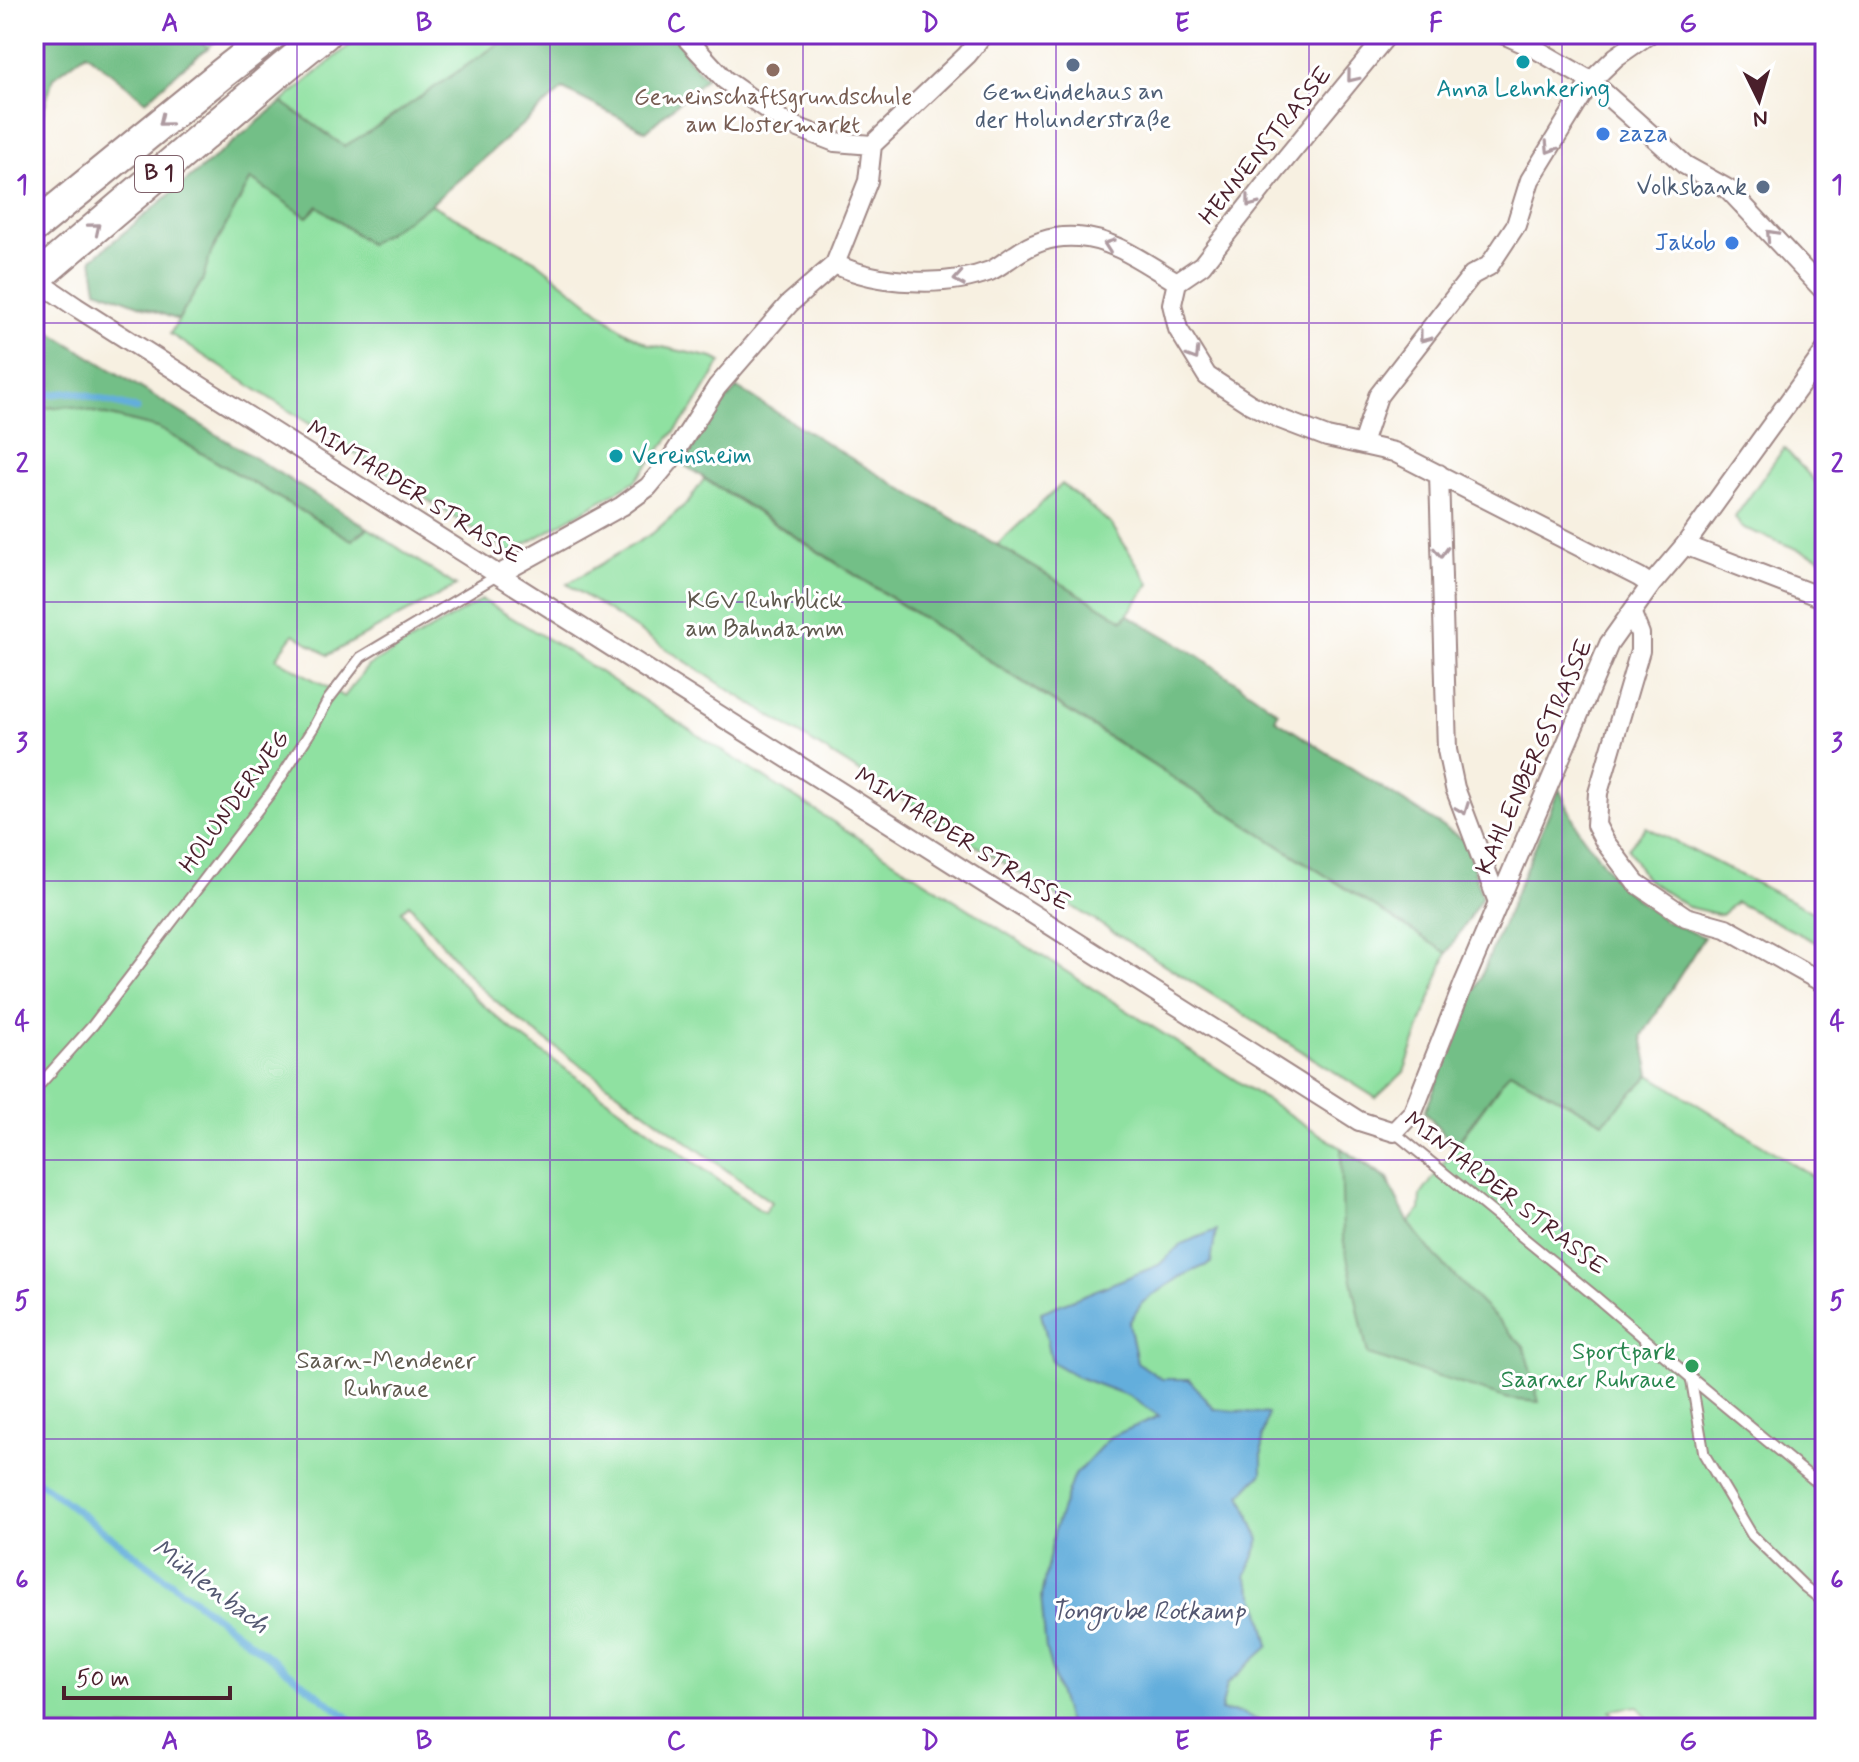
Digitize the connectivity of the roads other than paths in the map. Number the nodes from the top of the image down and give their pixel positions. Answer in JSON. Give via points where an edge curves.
{"nodes":[{"id":1,"x":273,"y":34,"type":"edge"},
{"id":2,"x":325,"y":34,"type":"edge"},
{"id":3,"x":685,"y":34,"type":"edge"},
{"id":4,"x":984,"y":34,"type":"edge"},
{"id":5,"x":1388,"y":34,"type":"edge"},
{"id":6,"x":1503,"y":34,"type":"edge"},
{"id":7,"x":1649,"y":34,"type":"edge"},
{"id":8,"x":1591,"y":81,"type":"junction"},
{"id":9,"x":872,"y":145,"type":"junction"},
{"id":10,"x":34,"y":227,"type":"edge"},
{"id":11,"x":835,"y":264,"type":"junction"},
{"id":12,"x":35,"y":280,"type":"edge"},
{"id":13,"x":1177,"y":282,"type":"junction"},
{"id":14,"x":1825,"y":292,"type":"edge"},
{"id":15,"x":1825,"y":351,"type":"edge"},
{"id":16,"x":1362,"y":444,"type":"junction"},
{"id":17,"x":1439,"y":474,"type":"junction"},
{"id":18,"x":1685,"y":545,"type":"junction"},
{"id":19,"x":498,"y":575,"type":"junction"},
{"id":20,"x":1651,"y":585,"type":"junction"},
{"id":21,"x":1825,"y":599,"type":"edge"},
{"id":22,"x":1632,"y":614,"type":"junction"},
{"id":23,"x":1498,"y":902,"type":"junction"},
{"id":24,"x":1825,"y":984,"type":"edge"},
{"id":25,"x":34,"y":1091,"type":"edge"},
{"id":26,"x":1394,"y":1132,"type":"junction"},
{"id":27,"x":1691,"y":1378,"type":"junction"},
{"id":28,"x":1825,"y":1489,"type":"edge"},
{"id":29,"x":1825,"y":1603,"type":"edge"}],
"edges":[{"from":1,"to":10,"type":"main road","number":"B 1","one_way":true},
{"from":12,"to":2,"type":"main road","number":"B 1","one_way":true},
{"from":3,"to":9,"type":"street","via":[[725,80],[786,123],[835,142]]},
{"from":4,"to":9,"type":"street"},
{"from":5,"to":13,"type":"street","name":"HENNENSTRASSE","one_way":true,"via":[[1202,265]]},
{"from":6,"to":8,"type":"street"},
{"from":7,"to":8,"type":"street"},
{"from":14,"to":8,"type":"street","one_way":true,"via":[[1728,189],[1685,165]]},
{"from":8,"to":16,"type":"street","one_way":true,"via":[[1530,180],[1516,225],[1489,266],[1472,275],[1378,396]]},
{"from":9,"to":11,"type":"street","via":[[868,181]]},
{"from":13,"to":11,"type":"street","one_way":true,"via":[[1115,246],[1081,237],[1054,237],[1028,246],[993,270],[959,281],[917,282]]},
{"from":11,"to":19,"type":"street","via":[[789,304],[717,387],[648,487]]},
{"from":12,"to":19,"type":"street","name":"MINTARDER STRASSE"},
{"from":13,"to":16,"type":"street","one_way":true,"via":[[1172,304],[1178,329],[1207,376],[1280,419]]},
{"from":15,"to":18,"type":"street","name":"KAHLENBERGSTRASSE"},
{"from":16,"to":17,"type":"street","via":[[1394,452]]},
{"from":17,"to":20,"type":"street"},
{"from":17,"to":23,"type":"street","one_way":true,"via":[[1447,750],[1455,788]]},
{"from":18,"to":20,"type":"street","name":"KAHLENBERGSTRASSE"},
{"from":18,"to":21,"type":"street"},
{"from":19,"to":25,"type":"lane","name":"HOLUNDERWEG","via":[[361,657],[272,791],[93,1025]]},
{"from":19,"to":26,"type":"street","name":"MINTARDER STRASSE","via":[[1359,1121]]},
{"from":20,"to":22,"type":"street","name":"KAHLENBERGSTRASSE"},
{"from":22,"to":23,"type":"street","name":"KAHLENBERGSTRASSE","via":[[1609,644]]},
{"from":22,"to":24,"type":"street","via":[[1640,651],[1598,793],[1596,825],[1636,883],[1686,917],[1726,928]]},
{"from":23,"to":26,"type":"street","name":"KAHLENBERGSTRASSE","via":[[1413,1112]]},
{"from":26,"to":27,"type":"lane","name":"MINTARDER STRASSE"},
{"from":27,"to":28,"type":"lane","name":"MINTARDER STRASSE"},
{"from":27,"to":29,"type":"lane","via":[[1704,1454],[1752,1535]]}]}
